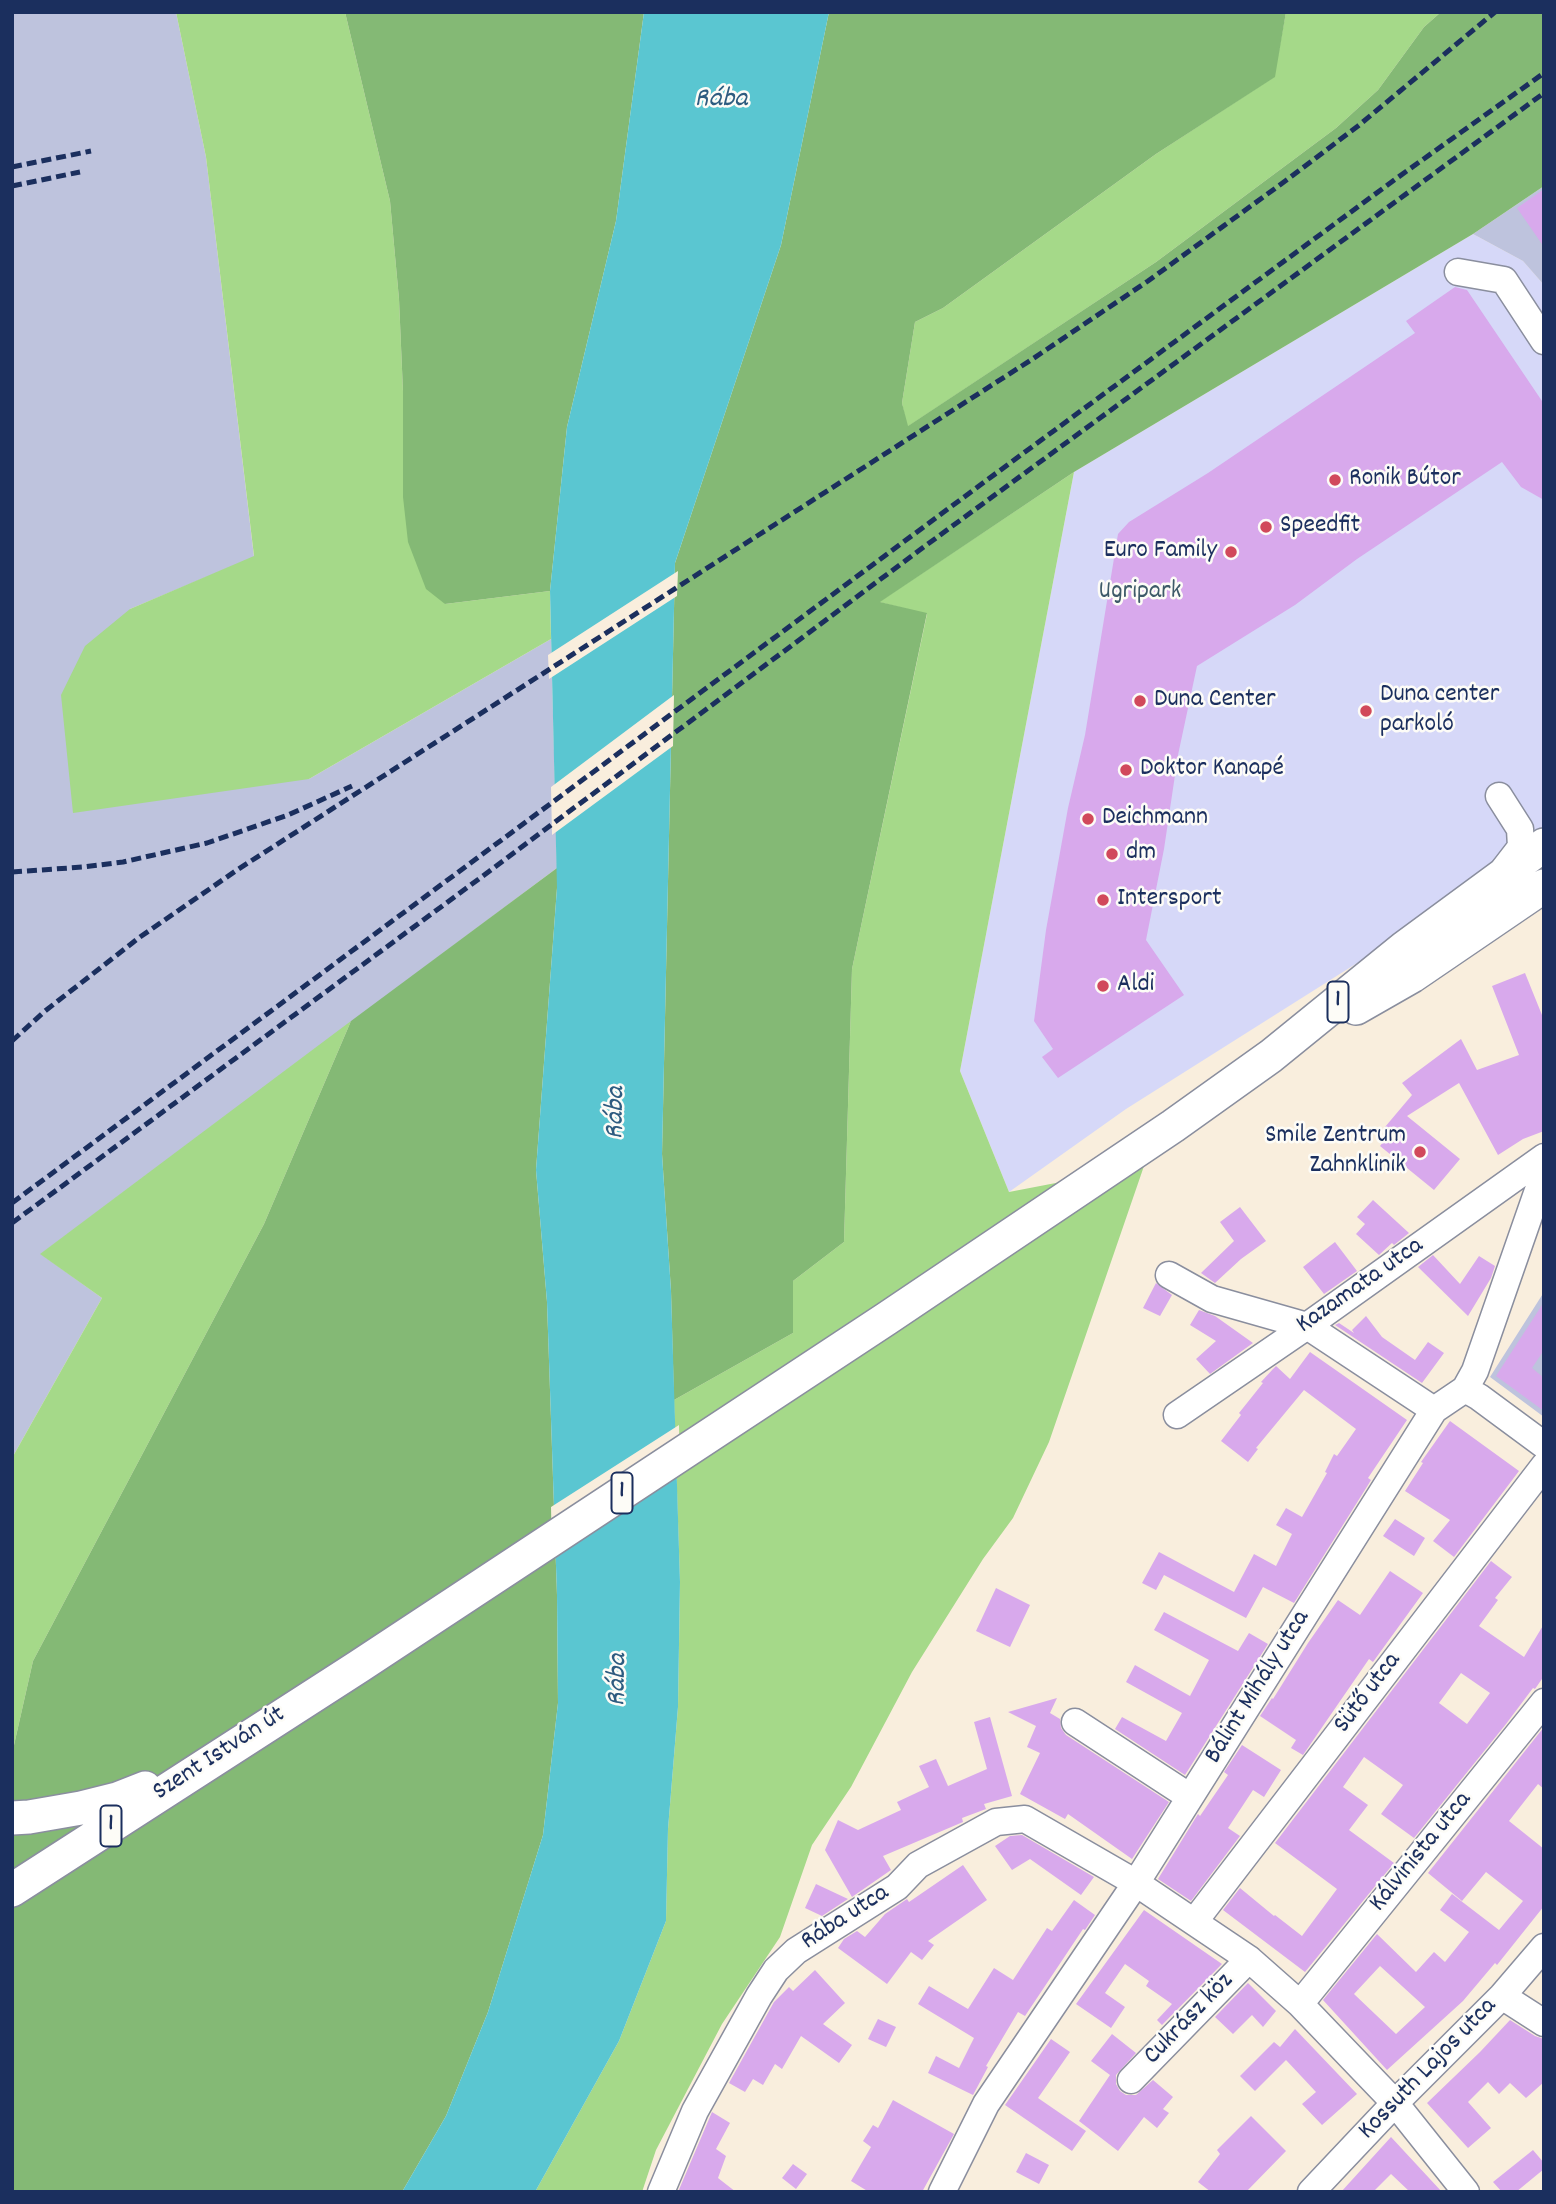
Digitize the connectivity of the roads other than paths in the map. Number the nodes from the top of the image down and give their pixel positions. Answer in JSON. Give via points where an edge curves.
{"nodes":[{"id":1,"x":1458,"y":272,"type":"dead end"},
{"id":2,"x":1544,"y":341,"type":"edge"},
{"id":3,"x":1499,"y":796,"type":"dead end"},
{"id":4,"x":1544,"y":845,"type":"edge"},
{"id":5,"x":1490,"y":883,"type":"junction"},
{"id":6,"x":1544,"y":886,"type":"edge"},
{"id":7,"x":1271,"y":1056,"type":"junction"},
{"id":8,"x":1544,"y":1157,"type":"edge"},
{"id":9,"x":1544,"y":1173,"type":"edge"},
{"id":10,"x":1169,"y":1275,"type":"dead end"},
{"id":11,"x":1307,"y":1326,"type":"junction"},
{"id":12,"x":1465,"y":1389,"type":"junction"},
{"id":13,"x":1434,"y":1410,"type":"junction"},
{"id":14,"x":1177,"y":1415,"type":"dead end"},
{"id":15,"x":1544,"y":1445,"type":"edge"},
{"id":16,"x":1544,"y":1466,"type":"edge"},
{"id":17,"x":1544,"y":1702,"type":"edge"},
{"id":18,"x":1075,"y":1722,"type":"dead end"},
{"id":19,"x":209,"y":1762,"type":"junction"},
{"id":20,"x":1190,"y":1797,"type":"junction"},
{"id":21,"x":12,"y":1818,"type":"edge"},
{"id":22,"x":1136,"y":1883,"type":"junction"},
{"id":23,"x":12,"y":1890,"type":"edge"},
{"id":24,"x":1194,"y":1922,"type":"junction"},
{"id":25,"x":1544,"y":1947,"type":"edge"},
{"id":26,"x":1249,"y":1959,"type":"junction"},
{"id":27,"x":1502,"y":1996,"type":"junction"},
{"id":28,"x":1300,"y":2004,"type":"junction"},
{"id":29,"x":1544,"y":2023,"type":"edge"},
{"id":30,"x":1131,"y":2080,"type":"dead end"},
{"id":31,"x":1395,"y":2103,"type":"junction"},
{"id":32,"x":661,"y":2192,"type":"edge"},
{"id":33,"x":942,"y":2192,"type":"edge"},
{"id":34,"x":1311,"y":2192,"type":"edge"},
{"id":35,"x":1466,"y":2192,"type":"edge"}],
"edges":[{"from":1,"to":2,"type":"street","via":[[1504,280]]},
{"from":3,"to":5,"type":"street","via":[[1520,829],[1521,847]]},
{"from":4,"to":5,"type":"main road","number":"1"},
{"from":5,"to":7,"type":"main road","number":"1"},
{"from":6,"to":7,"type":"main road","number":"1","via":[[1412,976]]},
{"from":7,"to":19,"type":"main road","name":"Szent István út","number":"1","via":[[886,1319]]},
{"from":8,"to":11,"type":"street","name":"Kazamata utca"},
{"from":9,"to":12,"type":"street"},
{"from":10,"to":11,"type":"street","via":[[1212,1299]]},
{"from":11,"to":13,"type":"street"},
{"from":11,"to":14,"type":"street","name":"Kazamata utca"},
{"from":12,"to":13,"type":"street","name":"Bálint Mihály utca"},
{"from":12,"to":15,"type":"street"},
{"from":13,"to":20,"type":"street","name":"Bálint Mihály utca"},
{"from":16,"to":24,"type":"street","name":"Sütő utca"},
{"from":17,"to":28,"type":"street","name":"Kálvinista utca"},
{"from":18,"to":20,"type":"street"},
{"from":19,"to":21,"type":"main road","via":[[117,1799]]},
{"from":19,"to":23,"type":"main road","name":"Szent István út","number":"1"},
{"from":20,"to":22,"type":"street","name":"Bálint Mihály utca"},
{"from":22,"to":24,"type":"street","name":"Rába utca"},
{"from":22,"to":32,"type":"street","name":"Rába utca","via":[[1026,1819],[996,1822],[918,1865],[897,1887],[796,1951],[776,1970],[695,2111]]},
{"from":22,"to":33,"type":"street","name":"Bálint Mihály utca","via":[[986,2104]]},
{"from":24,"to":26,"type":"street","name":"Rába utca"},
{"from":25,"to":27,"type":"street","name":"Kossuth Lajos utca"},
{"from":26,"to":28,"type":"street","name":"Rába utca"},
{"from":26,"to":30,"type":"street","name":"Cukrász köz"},
{"from":27,"to":29,"type":"street"},
{"from":27,"to":31,"type":"street","name":"Kossuth Lajos utca"},
{"from":28,"to":31,"type":"street","name":"Rába utca"},
{"from":31,"to":34,"type":"street","name":"Kossuth Lajos utca"},
{"from":31,"to":35,"type":"street","name":"Rába utca"}]}
